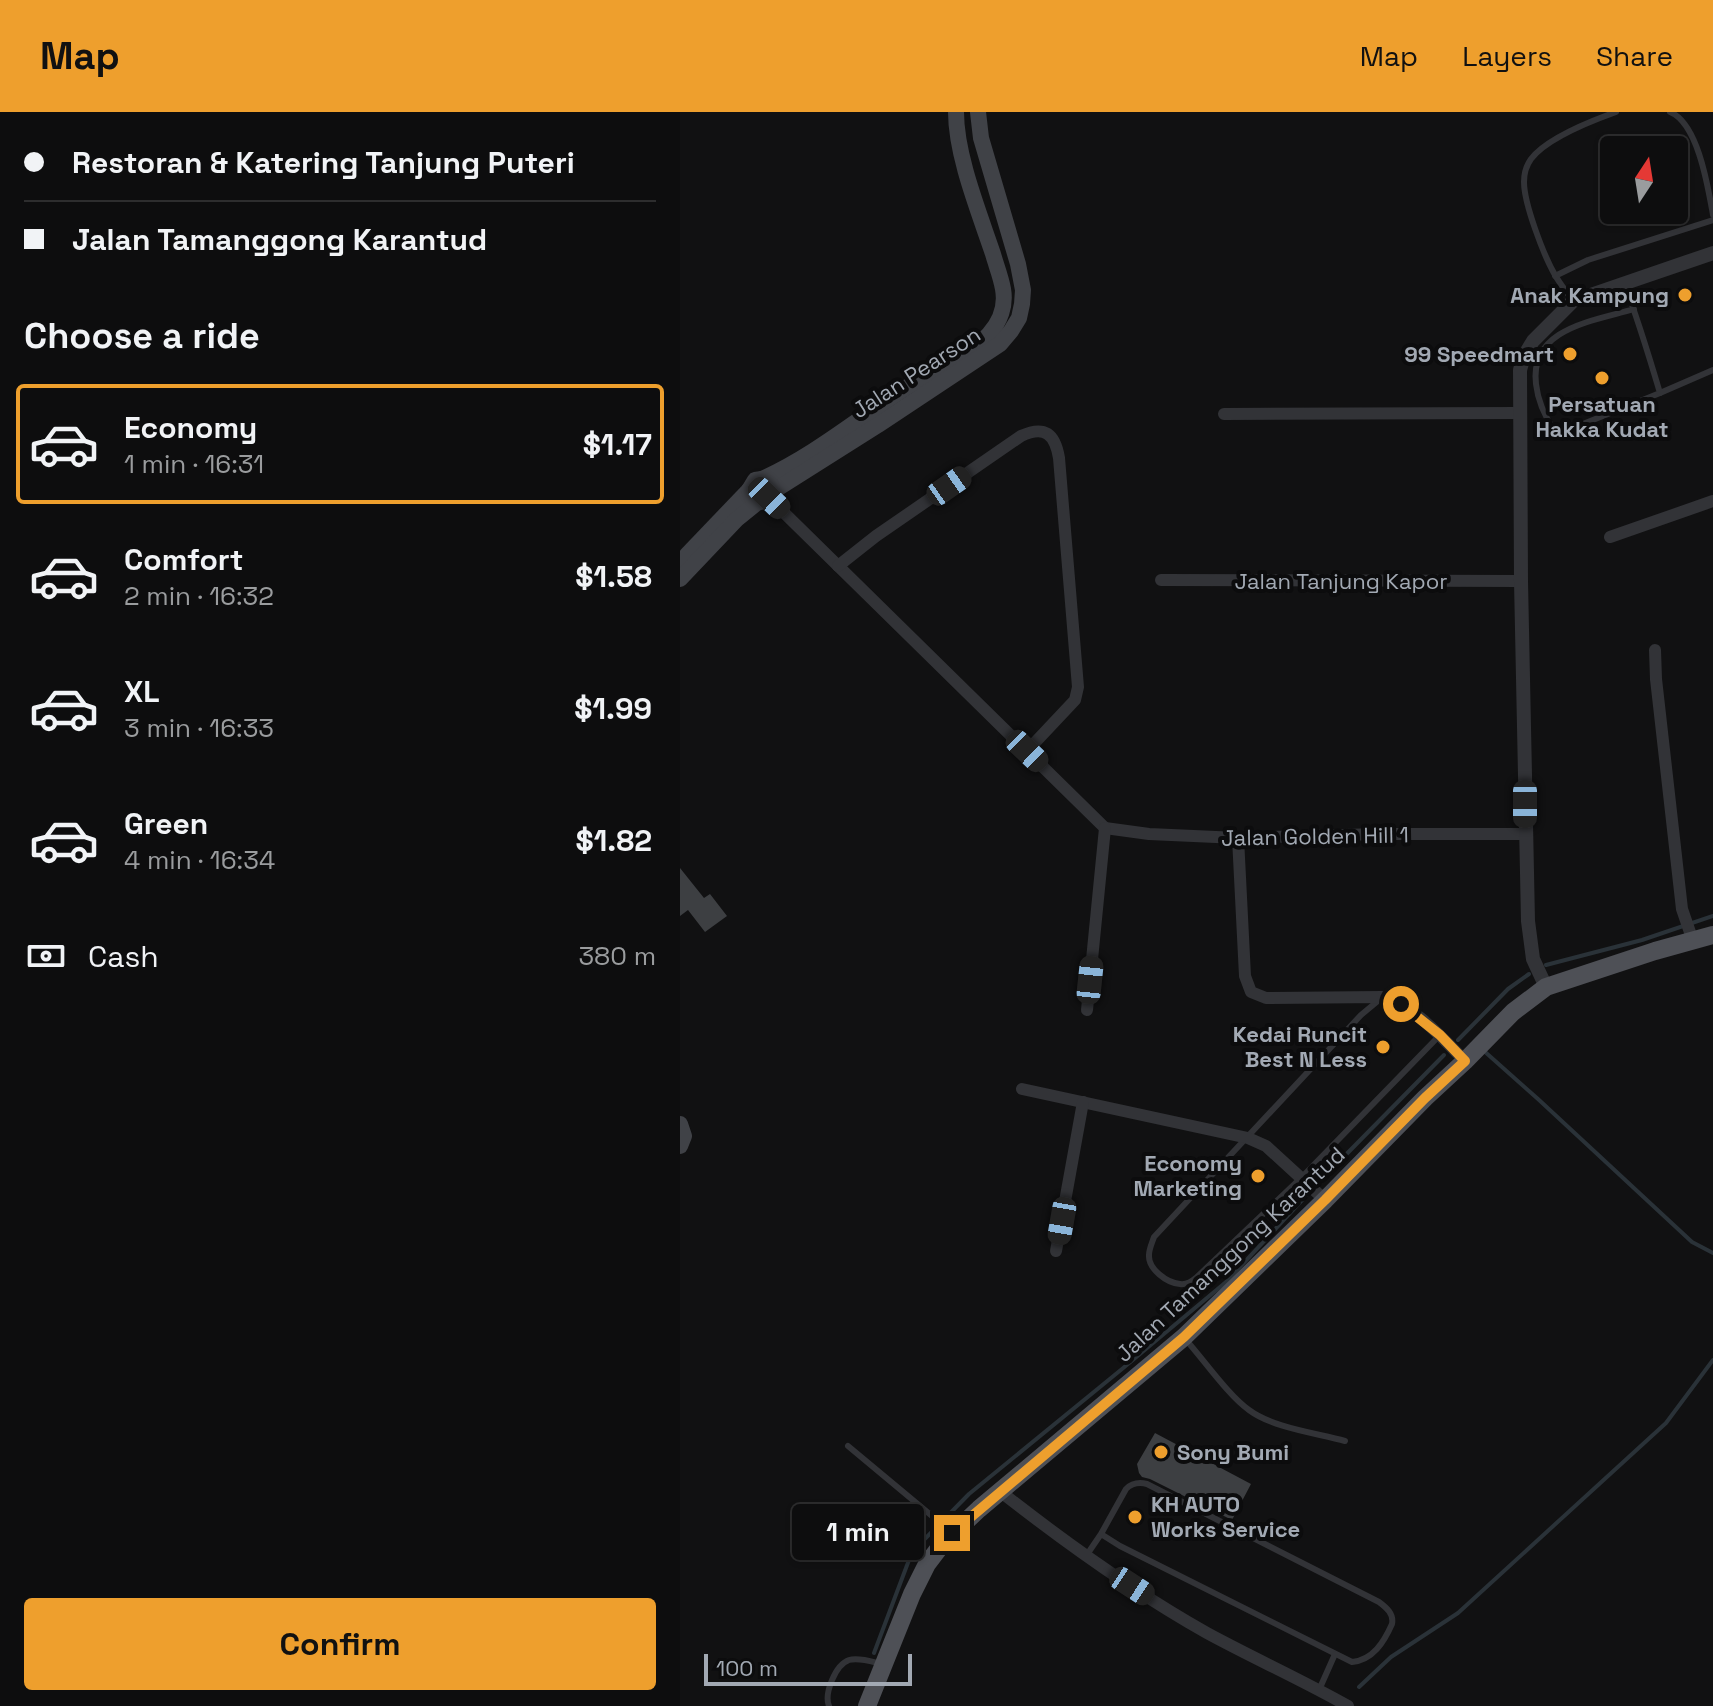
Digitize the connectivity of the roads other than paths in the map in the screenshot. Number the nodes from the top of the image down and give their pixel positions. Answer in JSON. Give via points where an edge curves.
{"nodes":[{"id":1,"x":956,"y":112,"type":"edge"},
{"id":2,"x":978,"y":112,"type":"edge"},
{"id":3,"x":1616,"y":112,"type":"edge"},
{"id":4,"x":1670,"y":112,"type":"edge"},
{"id":5,"x":1713,"y":217,"type":"edge"},
{"id":6,"x":1713,"y":253,"type":"edge"},
{"id":7,"x":1555,"y":276,"type":"junction"},
{"id":8,"x":1624,"y":283,"type":"junction"},
{"id":9,"x":1573,"y":301,"type":"junction"},
{"id":10,"x":1634,"y":309,"type":"junction"},
{"id":11,"x":1713,"y":370,"type":"edge"},
{"id":12,"x":1660,"y":393,"type":"junction"},
{"id":13,"x":1519,"y":413,"type":"junction"},
{"id":14,"x":1224,"y":414,"type":"dead end"},
{"id":15,"x":762,"y":492,"type":"junction"},
{"id":16,"x":1713,"y":501,"type":"edge"},
{"id":17,"x":1610,"y":537,"type":"dead end"},
{"id":18,"x":680,"y":562,"type":"edge"},
{"id":19,"x":838,"y":566,"type":"junction"},
{"id":20,"x":680,"y":579,"type":"edge"},
{"id":21,"x":1161,"y":580,"type":"dead end"},
{"id":22,"x":1521,"y":581,"type":"junction"},
{"id":23,"x":1655,"y":650,"type":"dead end"},
{"id":24,"x":1027,"y":751,"type":"junction"},
{"id":25,"x":1105,"y":828,"type":"junction"},
{"id":26,"x":1525,"y":834,"type":"junction"},
{"id":27,"x":1238,"y":838,"type":"junction"},
{"id":28,"x":1691,"y":935,"type":"junction"},
{"id":29,"x":1713,"y":935,"type":"edge"},
{"id":30,"x":1546,"y":987,"type":"junction"},
{"id":31,"x":1382,"y":997,"type":"junction"},
{"id":32,"x":1087,"y":1010,"type":"dead end"},
{"id":33,"x":1440,"y":1035,"type":"junction"},
{"id":34,"x":1465,"y":1061,"type":"junction"},
{"id":35,"x":1022,"y":1089,"type":"dead end"},
{"id":36,"x":1083,"y":1102,"type":"junction"},
{"id":37,"x":680,"y":1124,"type":"edge"},
{"id":38,"x":1248,"y":1138,"type":"junction"},
{"id":39,"x":680,"y":1146,"type":"edge"},
{"id":40,"x":1301,"y":1178,"type":"junction"},
{"id":41,"x":1325,"y":1200,"type":"junction"},
{"id":42,"x":1056,"y":1251,"type":"dead end"},
{"id":43,"x":1184,"y":1337,"type":"junction"},
{"id":44,"x":1345,"y":1441,"type":"dead end"},
{"id":45,"x":848,"y":1446,"type":"dead end"},
{"id":46,"x":1001,"y":1492,"type":"junction"},
{"id":47,"x":952,"y":1533,"type":"junction"},
{"id":48,"x":1101,"y":1534,"type":"junction"},
{"id":49,"x":1086,"y":1556,"type":"junction"},
{"id":50,"x":1335,"y":1654,"type":"junction"},
{"id":51,"x":884,"y":1665,"type":"junction"},
{"id":52,"x":1319,"y":1690,"type":"junction"},
{"id":53,"x":829,"y":1706,"type":"edge"},
{"id":54,"x":867,"y":1706,"type":"edge"},
{"id":55,"x":1348,"y":1706,"type":"edge"}],
"edges":[{"from":1,"to":15,"type":"main road","name":"Jalan Pearson","via":[[958,138],[1003,290],[997,324],[981,342],[792,464]]},
{"from":2,"to":15,"type":"main road","name":"Jalan Pearson","via":[[1021,278],[1019,318],[1000,344],[878,425]]},
{"from":3,"to":7,"type":"lane","via":[[1556,139],[1529,161],[1525,171],[1524,188]]},
{"from":4,"to":5,"type":"lane","via":[[1694,139]]},
{"from":5,"to":7,"type":"lane"},
{"from":6,"to":8,"type":"street"},
{"from":7,"to":9,"type":"lane"},
{"from":8,"to":9,"type":"street"},
{"from":8,"to":10,"type":"lane"},
{"from":9,"to":13,"type":"street","via":[[1524,356]]},
{"from":10,"to":12,"type":"lane"},
{"from":10,"to":12,"type":"lane","via":[[1574,327],[1547,344],[1536,362],[1538,399],[1554,430],[1562,431]]},
{"from":11,"to":12,"type":"lane"},
{"from":13,"to":14,"type":"street"},
{"from":13,"to":22,"type":"street"},
{"from":15,"to":18,"type":"main road","name":"Jalan Pearson"},
{"from":15,"to":19,"type":"street"},
{"from":15,"to":20,"type":"main road","name":"Jalan Pearson"},
{"from":16,"to":17,"type":"street"},
{"from":19,"to":24,"type":"street"},
{"from":19,"to":24,"type":"street","via":[[1021,436],[1039,430],[1054,439],[1078,687],[1075,700]]},
{"from":21,"to":22,"type":"street","name":"Jalan Tanjung Kapor"},
{"from":22,"to":26,"type":"street"},
{"from":23,"to":28,"type":"street","via":[[1682,909]]},
{"from":24,"to":25,"type":"street"},
{"from":25,"to":27,"type":"street","name":"Jalan Golden Hill 1"},
{"from":25,"to":32,"type":"street"},
{"from":26,"to":27,"type":"street","name":"Jalan Golden Hill 1"},
{"from":26,"to":30,"type":"street","via":[[1531,945]]},
{"from":27,"to":31,"type":"street","via":[[1245,976],[1251,992],[1266,998]]},
{"from":28,"to":29,"type":"main road","name":"Jalan Tamanggong Karantud"},
{"from":28,"to":30,"type":"main road","name":"Jalan Tamanggong Karantud"},
{"from":30,"to":34,"type":"main road","name":"Jalan Tamanggong Karantud"},
{"from":31,"to":33,"type":"street","via":[[1401,1004]]},
{"from":31,"to":38,"type":"lane"},
{"from":33,"to":34,"type":"street"},
{"from":33,"to":40,"type":"lane"},
{"from":34,"to":41,"type":"main road","name":"Jalan Tamanggong Karantud"},
{"from":35,"to":36,"type":"street"},
{"from":36,"to":38,"type":"street"},
{"from":36,"to":42,"type":"street"},
{"from":37,"to":39,"type":"main road"},
{"from":38,"to":40,"type":"street","via":[[1266,1146]]},
{"from":38,"to":40,"type":"lane","via":[[1154,1237],[1148,1254],[1162,1276],[1189,1283]]},
{"from":40,"to":41,"type":"street"},
{"from":41,"to":43,"type":"main road","name":"Jalan Tamanggong Karantud"},
{"from":43,"to":44,"type":"lane","via":[[1250,1410]]},
{"from":43,"to":46,"type":"main road","name":"Jalan Tamanggong Karantud"},
{"from":45,"to":47,"type":"lane"},
{"from":46,"to":47,"type":"main road","name":"Jalan Tamanggong Karantud"},
{"from":46,"to":49,"type":"street"},
{"from":47,"to":51,"type":"main road","name":"Jalan Tamanggong Karantud","via":[[927,1564]]},
{"from":48,"to":49,"type":"lane"},
{"from":48,"to":50,"type":"lane"},
{"from":48,"to":50,"type":"lane","via":[[1126,1489],[1147,1484],[1386,1607],[1393,1620],[1375,1653],[1352,1662]]},
{"from":49,"to":52,"type":"street","via":[[1206,1632]]},
{"from":50,"to":52,"type":"lane"},
{"from":51,"to":53,"type":"lane","via":[[844,1662],[828,1692]]},
{"from":51,"to":54,"type":"main road","name":"Jalan Tamanggong Karantud"},
{"from":52,"to":55,"type":"street"}]}
